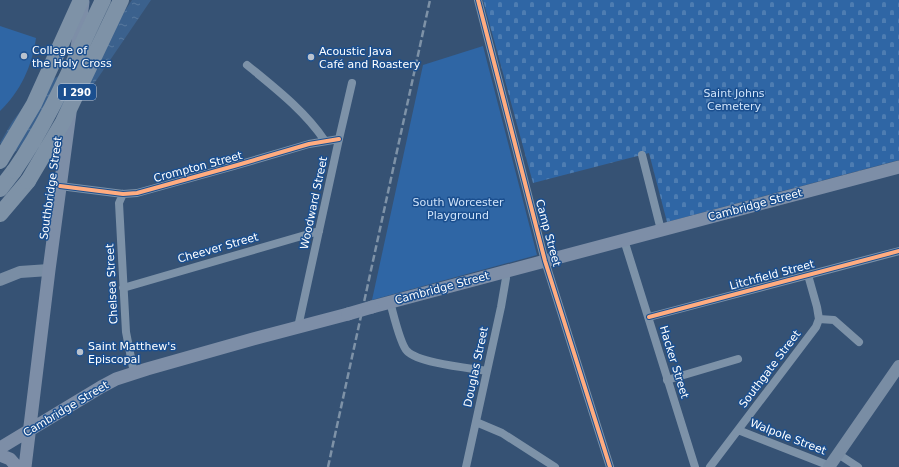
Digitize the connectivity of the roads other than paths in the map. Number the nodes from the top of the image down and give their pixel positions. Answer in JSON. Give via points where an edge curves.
{"nodes":[{"id":1,"x":82,"y":0,"type":"edge"},
{"id":2,"x":103,"y":0,"type":"edge"},
{"id":3,"x":116,"y":0,"type":"edge"},
{"id":4,"x":121,"y":0,"type":"edge"},
{"id":5,"x":478,"y":0,"type":"edge"},
{"id":6,"x":81,"y":58,"type":"junction"},
{"id":7,"x":247,"y":65,"type":"dead end"},
{"id":8,"x":352,"y":83,"type":"dead end"},
{"id":9,"x":339,"y":139,"type":"junction"},
{"id":10,"x":325,"y":141,"type":"junction"},
{"id":11,"x":642,"y":155,"type":"dead end"},
{"id":12,"x":0,"y":161,"type":"edge"},
{"id":13,"x":899,"y":168,"type":"edge"},
{"id":14,"x":60,"y":186,"type":"junction"},
{"id":15,"x":0,"y":189,"type":"edge"},
{"id":16,"x":123,"y":194,"type":"junction"},
{"id":17,"x":0,"y":214,"type":"edge"},
{"id":18,"x":661,"y":230,"type":"junction"},
{"id":19,"x":319,"y":231,"type":"junction"},
{"id":20,"x":624,"y":240,"type":"junction"},
{"id":21,"x":899,"y":251,"type":"edge"},
{"id":22,"x":545,"y":261,"type":"junction"},
{"id":23,"x":49,"y":270,"type":"junction"},
{"id":24,"x":504,"y":272,"type":"junction"},
{"id":25,"x":808,"y":275,"type":"junction"},
{"id":26,"x":0,"y":280,"type":"edge"},
{"id":27,"x":123,"y":288,"type":"junction"},
{"id":28,"x":390,"y":302,"type":"junction"},
{"id":29,"x":649,"y":317,"type":"junction"},
{"id":30,"x":819,"y":319,"type":"junction"},
{"id":31,"x":298,"y":327,"type":"junction"},
{"id":32,"x":859,"y":342,"type":"dead end"},
{"id":33,"x":738,"y":358,"type":"dead end"},
{"id":34,"x":899,"y":366,"type":"edge"},
{"id":35,"x":487,"y":371,"type":"junction"},
{"id":36,"x":134,"y":373,"type":"junction"},
{"id":37,"x":667,"y":380,"type":"junction"},
{"id":38,"x":476,"y":422,"type":"junction"},
{"id":39,"x":30,"y":430,"type":"junction"},
{"id":40,"x":738,"y":430,"type":"junction"},
{"id":41,"x":0,"y":448,"type":"edge"},
{"id":42,"x":838,"y":454,"type":"junction"},
{"id":43,"x":0,"y":456,"type":"edge"},
{"id":44,"x":25,"y":466,"type":"edge"},
{"id":45,"x":830,"y":466,"type":"edge"},
{"id":46,"x":466,"y":467,"type":"edge"},
{"id":47,"x":555,"y":467,"type":"edge"},
{"id":48,"x":610,"y":467,"type":"edge"},
{"id":49,"x":696,"y":467,"type":"edge"},
{"id":50,"x":710,"y":467,"type":"edge"},
{"id":51,"x":858,"y":467,"type":"edge"}],
"edges":[{"from":1,"to":6,"type":"main road","name":"Southbridge Street"},
{"from":1,"to":12,"type":"highway","via":[[49,74],[26,119]]},
{"from":2,"to":15,"type":"highway","number":"I 290","bridge":true,"via":[[47,116],[26,153]]},
{"from":3,"to":6,"type":"main road"},
{"from":4,"to":17,"type":"highway","number":"I 290","bridge":true,"via":[[63,122],[28,181]]},
{"from":5,"to":22,"type":"street","name":"Camp Street"},
{"from":6,"to":14,"type":"main road","name":"Southbridge Street","bridge":true},
{"from":7,"to":10,"type":"street","via":[[315,127]]},
{"from":8,"to":9,"type":"street","name":"Woodward Street"},
{"from":9,"to":10,"type":"street","name":"Crompton Street"},
{"from":9,"to":19,"type":"street","name":"Woodward Street"},
{"from":10,"to":16,"type":"street","name":"Crompton Street","via":[[137,193]]},
{"from":11,"to":18,"type":"street"},
{"from":13,"to":18,"type":"main road","name":"Cambridge Street"},
{"from":14,"to":16,"type":"street","name":"Crompton Street"},
{"from":14,"to":23,"type":"main road","name":"Southbridge Street"},
{"from":16,"to":27,"type":"street","name":"Chelsea Street","via":[[119,203]]},
{"from":18,"to":20,"type":"main road","name":"Cambridge Street"},
{"from":19,"to":27,"type":"street","name":"Cheever Street"},
{"from":19,"to":31,"type":"street","name":"Woodward Street"},
{"from":20,"to":22,"type":"main road","name":"Cambridge Street"},
{"from":20,"to":29,"type":"street","name":"Hacker Street"},
{"from":21,"to":25,"type":"street","name":"Litchfield Street"},
{"from":22,"to":24,"type":"main road","name":"Cambridge Street"},
{"from":22,"to":48,"type":"street","name":"Camp Street"},
{"from":23,"to":26,"type":"street","via":[[20,272]]},
{"from":23,"to":39,"type":"main road","name":"Southbridge Street"},
{"from":24,"to":28,"type":"main road","name":"Cambridge Street"},
{"from":24,"to":35,"type":"street","name":"Douglas Street","via":[[506,278]]},
{"from":25,"to":29,"type":"street","name":"Litchfield Street"},
{"from":25,"to":30,"type":"street"},
{"from":27,"to":36,"type":"street","name":"Chelsea Street","via":[[126,332]]},
{"from":28,"to":31,"type":"main road","name":"Cambridge Street","bridge":true},
{"from":28,"to":35,"type":"street","via":[[406,351],[418,358]]},
{"from":29,"to":37,"type":"street","name":"Hacker Street"},
{"from":30,"to":32,"type":"street","via":[[834,320]]},
{"from":30,"to":40,"type":"street","name":"Southgate Street","via":[[816,327]]},
{"from":31,"to":36,"type":"main road","name":"Cambridge Street"},
{"from":33,"to":37,"type":"street"},
{"from":34,"to":42,"type":"street"},
{"from":35,"to":38,"type":"street","name":"Douglas Street"},
{"from":36,"to":39,"type":"main road","name":"Cambridge Street","via":[[101,387]]},
{"from":37,"to":49,"type":"street","name":"Hacker Street"},
{"from":38,"to":46,"type":"street","name":"Douglas Street"},
{"from":38,"to":47,"type":"street","via":[[502,433]]},
{"from":39,"to":41,"type":"main road","name":"Cambridge Street"},
{"from":39,"to":44,"type":"main road","name":"Southbridge Street"},
{"from":40,"to":45,"type":"street","name":"Walpole Street"},
{"from":40,"to":50,"type":"street","name":"Southgate Street"},
{"from":42,"to":45,"type":"street"},
{"from":42,"to":51,"type":"street","name":"Walpole Street"},
{"from":43,"to":44,"type":"main road"}]}
